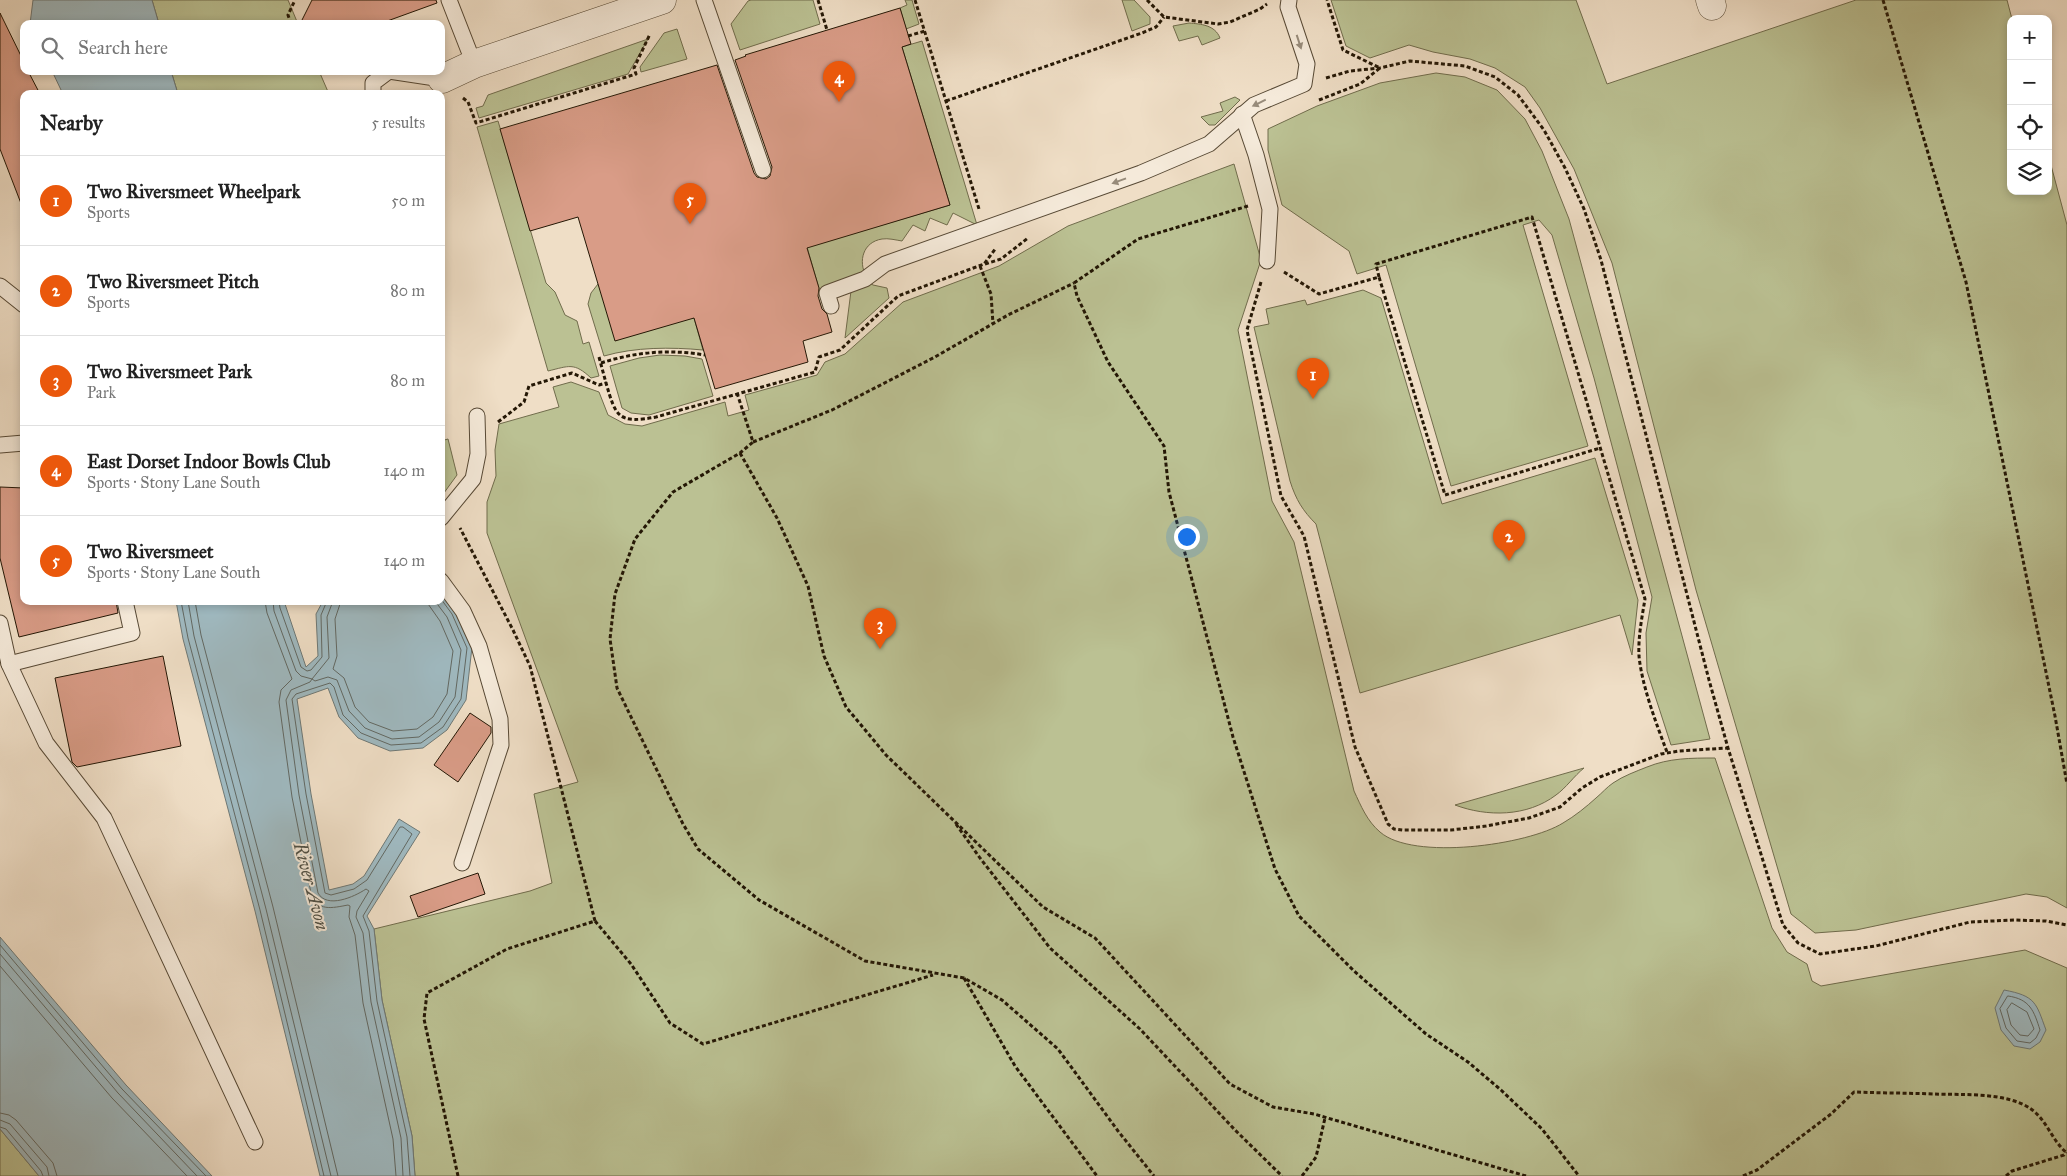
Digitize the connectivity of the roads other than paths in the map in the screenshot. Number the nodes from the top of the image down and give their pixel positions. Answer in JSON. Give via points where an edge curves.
{"nodes":[{"id":1,"x":449,"y":0,"type":"edge"},
{"id":2,"x":662,"y":0,"type":"edge"},
{"id":3,"x":704,"y":0,"type":"edge"},
{"id":4,"x":1289,"y":0,"type":"edge"},
{"id":5,"x":474,"y":64,"type":"junction"},
{"id":6,"x":384,"y":75,"type":"edge"},
{"id":7,"x":413,"y":75,"type":"edge"},
{"id":8,"x":442,"y":80,"type":"joint"},
{"id":9,"x":374,"y":90,"type":"edge"},
{"id":10,"x":1242,"y":114,"type":"junction"},
{"id":11,"x":764,"y":170,"type":"dead end"},
{"id":12,"x":1267,"y":261,"type":"road end"},
{"id":13,"x":0,"y":286,"type":"edge"},
{"id":14,"x":20,"y":302,"type":"edge"},
{"id":15,"x":831,"y":306,"type":"dead end"},
{"id":16,"x":477,"y":416,"type":"dead end"},
{"id":17,"x":20,"y":443,"type":"edge"},
{"id":18,"x":0,"y":445,"type":"edge"},
{"id":19,"x":445,"y":513,"type":"edge"},
{"id":20,"x":445,"y":586,"type":"edge"},
{"id":21,"x":126,"y":605,"type":"edge"},
{"id":22,"x":0,"y":623,"type":"edge"},
{"id":23,"x":9,"y":664,"type":"junction"},
{"id":24,"x":462,"y":863,"type":"dead end"},
{"id":25,"x":254,"y":1142,"type":"dead end"}],
"edges":[{"from":1,"to":5,"type":"lane"},
{"from":2,"to":5,"type":"street"},
{"from":3,"to":11,"type":"lane"},
{"from":4,"to":10,"type":"lane","one_way":true,"via":[[1288,7],[1307,64],[1304,84],[1254,105]]},
{"from":5,"to":8,"type":"street"},
{"from":6,"to":9,"type":"lane","via":[[374,83]]},
{"from":7,"to":8,"type":"lane"},
{"from":10,"to":12,"type":"lane","via":[[1270,209]]},
{"from":10,"to":15,"type":"lane","one_way":true,"via":[[1208,144],[1141,173],[885,264],[865,279],[827,293]]},
{"from":13,"to":14,"type":"lane"},
{"from":16,"to":19,"type":"lane","via":[[478,454],[473,479]]},
{"from":17,"to":18,"type":"lane"},
{"from":20,"to":24,"type":"lane","via":[[463,611],[479,646],[500,719],[501,745]]},
{"from":21,"to":23,"type":"lane","via":[[132,633]]},
{"from":22,"to":23,"type":"lane"},
{"from":23,"to":25,"type":"lane","via":[[46,743],[104,818]]}]}
